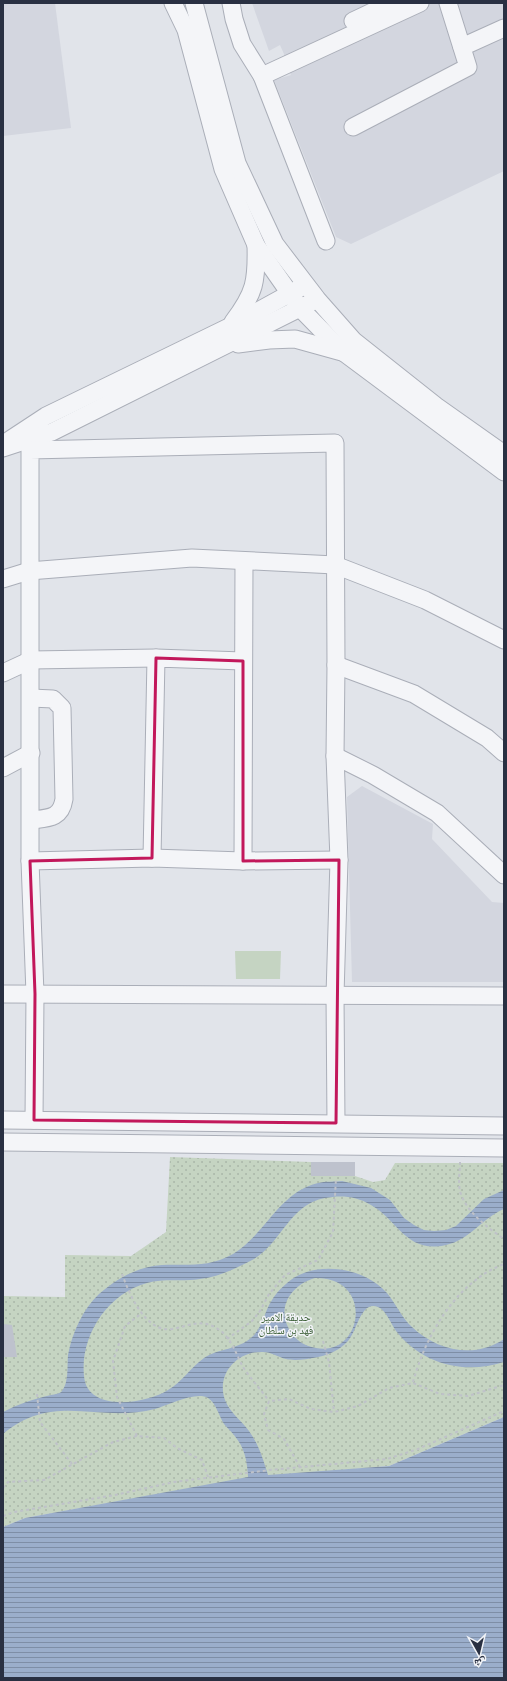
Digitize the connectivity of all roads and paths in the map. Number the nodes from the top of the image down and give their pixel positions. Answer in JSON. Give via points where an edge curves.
{"nodes":[{"id":1,"x":173,"y":3,"type":"edge"},
{"id":2,"x":194,"y":3,"type":"edge"},
{"id":3,"x":230,"y":3,"type":"edge"},
{"id":4,"x":448,"y":3,"type":"edge"},
{"id":5,"x":399,"y":6,"type":"edge"},
{"id":6,"x":504,"y":28,"type":"edge"},
{"id":7,"x":462,"y":47,"type":"junction"},
{"id":8,"x":259,"y":72,"type":"junction"},
{"id":9,"x":353,"y":127,"type":"dead end"},
{"id":10,"x":326,"y":241,"type":"dead end"},
{"id":11,"x":256,"y":245,"type":"junction"},
{"id":12,"x":306,"y":285,"type":"junction"},
{"id":13,"x":283,"y":297,"type":"junction"},
{"id":14,"x":316,"y":299,"type":"junction"},
{"id":15,"x":292,"y":312,"type":"junction"},
{"id":16,"x":230,"y":327,"type":"junction"},
{"id":17,"x":224,"y":346,"type":"junction"},
{"id":18,"x":343,"y":352,"type":"junction"},
{"id":19,"x":35,"y":436,"type":"junction"},
{"id":20,"x":3,"y":445,"type":"edge"},
{"id":21,"x":3,"y":448,"type":"edge"},
{"id":22,"x":504,"y":454,"type":"edge"},
{"id":23,"x":504,"y":472,"type":"edge"},
{"id":24,"x":244,"y":560,"type":"junction"},
{"id":25,"x":335,"y":564,"type":"junction"},
{"id":26,"x":30,"y":571,"type":"junction"},
{"id":27,"x":3,"y":579,"type":"edge"},
{"id":28,"x":504,"y":640,"type":"edge"},
{"id":29,"x":156,"y":658,"type":"junction"},
{"id":30,"x":31,"y":660,"type":"junction"},
{"id":31,"x":243,"y":661,"type":"junction"},
{"id":32,"x":336,"y":665,"type":"junction"},
{"id":33,"x":3,"y":673,"type":"edge"},
{"id":34,"x":31,"y":698,"type":"junction"},
{"id":35,"x":31,"y":753,"type":"junction"},
{"id":36,"x":504,"y":753,"type":"edge"},
{"id":37,"x":335,"y":756,"type":"junction"},
{"id":38,"x":3,"y":768,"type":"edge"},
{"id":39,"x":31,"y":820,"type":"junction"},
{"id":40,"x":152,"y":858,"type":"junction"},
{"id":41,"x":339,"y":860,"type":"junction"},
{"id":42,"x":30,"y":861,"type":"junction"},
{"id":43,"x":243,"y":861,"type":"junction"},
{"id":44,"x":504,"y":875,"type":"edge"},
{"id":45,"x":3,"y":994,"type":"edge"},
{"id":46,"x":35,"y":994,"type":"junction"},
{"id":47,"x":335,"y":995,"type":"junction"},
{"id":48,"x":504,"y":996,"type":"edge"},
{"id":49,"x":3,"y":1120,"type":"edge"},
{"id":50,"x":34,"y":1120,"type":"junction"},
{"id":51,"x":336,"y":1123,"type":"junction"},
{"id":52,"x":504,"y":1126,"type":"edge"},
{"id":53,"x":3,"y":1142,"type":"edge"},
{"id":54,"x":461,"y":1147,"type":"junction"},
{"id":55,"x":504,"y":1148,"type":"edge"},
{"id":56,"x":336,"y":1178,"type":"dead end"},
{"id":57,"x":504,"y":1239,"type":"edge"},
{"id":58,"x":504,"y":1264,"type":"edge"},
{"id":59,"x":122,"y":1274,"type":"dead end"},
{"id":60,"x":142,"y":1313,"type":"junction"},
{"id":61,"x":227,"y":1339,"type":"junction"},
{"id":62,"x":323,"y":1341,"type":"dead end"},
{"id":63,"x":413,"y":1383,"type":"junction"},
{"id":64,"x":504,"y":1385,"type":"edge"},
{"id":65,"x":37,"y":1394,"type":"dead end"},
{"id":66,"x":269,"y":1401,"type":"junction"},
{"id":67,"x":504,"y":1411,"type":"edge"},
{"id":68,"x":334,"y":1412,"type":"junction"},
{"id":69,"x":137,"y":1436,"type":"junction"},
{"id":70,"x":72,"y":1464,"type":"junction"},
{"id":71,"x":300,"y":1467,"type":"junction"},
{"id":72,"x":208,"y":1478,"type":"junction"},
{"id":73,"x":3,"y":1488,"type":"edge"},
{"id":74,"x":3,"y":1516,"type":"edge"}],
"edges":[{"from":1,"to":11,"type":"street","via":[[186,30],[223,169]]},
{"from":2,"to":12,"type":"street","via":[[237,164],[275,244]]},
{"from":3,"to":8,"type":"street","via":[[242,44]]},
{"from":4,"to":7,"type":"street"},
{"from":5,"to":8,"type":"street"},
{"from":6,"to":7,"type":"street"},
{"from":7,"to":9,"type":"street","via":[[468,67]]},
{"from":8,"to":10,"type":"street"},
{"from":11,"to":13,"type":"street"},
{"from":11,"to":16,"type":"street","via":[[257,275],[247,303]]},
{"from":12,"to":13,"type":"street"},
{"from":12,"to":14,"type":"street"},
{"from":13,"to":15,"type":"street"},
{"from":13,"to":16,"type":"street"},
{"from":14,"to":15,"type":"street"},
{"from":14,"to":22,"type":"street","via":[[354,341],[436,406]]},
{"from":15,"to":17,"type":"street"},
{"from":15,"to":18,"type":"street"},
{"from":16,"to":19,"type":"street"},
{"from":17,"to":18,"type":"street","via":[[295,339]]},
{"from":17,"to":19,"type":"street"},
{"from":18,"to":23,"type":"street"},
{"from":19,"to":20,"type":"street"},
{"from":19,"to":21,"type":"street"},
{"from":19,"to":25,"type":"street","via":[[335,443]]},
{"from":19,"to":26,"type":"street"},
{"from":24,"to":25,"type":"street"},
{"from":24,"to":26,"type":"street","via":[[192,558]]},
{"from":24,"to":31,"type":"street"},
{"from":25,"to":28,"type":"street","via":[[425,600]]},
{"from":25,"to":32,"type":"street"},
{"from":26,"to":27,"type":"street"},
{"from":26,"to":30,"type":"street"},
{"from":29,"to":30,"type":"street"},
{"from":29,"to":31,"type":"street"},
{"from":29,"to":40,"type":"street"},
{"from":30,"to":33,"type":"street"},
{"from":30,"to":34,"type":"street"},
{"from":31,"to":43,"type":"street"},
{"from":32,"to":36,"type":"street","via":[[414,694],[487,738]]},
{"from":32,"to":37,"type":"street"},
{"from":34,"to":35,"type":"street"},
{"from":34,"to":39,"type":"street","via":[[53,699],[62,708],[64,799],[63,807],[58,814],[51,818]]},
{"from":35,"to":38,"type":"street"},
{"from":35,"to":39,"type":"street"},
{"from":37,"to":41,"type":"street"},
{"from":37,"to":44,"type":"street","via":[[437,813]]},
{"from":39,"to":42,"type":"street"},
{"from":40,"to":42,"type":"street"},
{"from":40,"to":43,"type":"street"},
{"from":41,"to":43,"type":"street"},
{"from":41,"to":47,"type":"street"},
{"from":42,"to":46,"type":"street"},
{"from":45,"to":46,"type":"street"},
{"from":46,"to":47,"type":"street"},
{"from":46,"to":50,"type":"street"},
{"from":47,"to":48,"type":"street"},
{"from":47,"to":51,"type":"street"},
{"from":49,"to":50,"type":"street"},
{"from":50,"to":51,"type":"street"},
{"from":51,"to":52,"type":"street"},
{"from":53,"to":54,"type":"street"},
{"from":54,"to":55,"type":"street"},
{"from":54,"to":57,"type":"path","via":[[460,1190],[465,1204],[488,1228]]},
{"from":56,"to":61,"type":"path","via":[[333,1232],[318,1260],[285,1275],[252,1321]]},
{"from":58,"to":63,"type":"path","via":[[493,1268],[471,1284],[448,1308],[419,1360]]},
{"from":59,"to":60,"type":"path","via":[[130,1295]]},
{"from":60,"to":61,"type":"path","via":[[154,1325],[170,1329],[190,1323],[206,1323],[219,1330]]},
{"from":60,"to":69,"type":"path","via":[[125,1326],[113,1361],[117,1397]]},
{"from":61,"to":66,"type":"path"},
{"from":62,"to":68,"type":"path"},
{"from":63,"to":64,"type":"path","via":[[440,1394],[468,1396]]},
{"from":63,"to":68,"type":"path","via":[[389,1388],[358,1406]]},
{"from":65,"to":70,"type":"path","via":[[40,1422]]},
{"from":66,"to":68,"type":"path","via":[[289,1399],[311,1409]]},
{"from":66,"to":71,"type":"path","via":[[264,1414],[268,1430],[284,1439]]},
{"from":67,"to":71,"type":"path","via":[[418,1449],[387,1459]]},
{"from":69,"to":70,"type":"path","via":[[113,1442]]},
{"from":69,"to":72,"type":"path","via":[[164,1438],[177,1448],[202,1460]]},
{"from":70,"to":73,"type":"path","via":[[44,1480],[8,1482]]},
{"from":71,"to":72,"type":"path"},
{"from":72,"to":74,"type":"path","via":[[174,1482]]}]}
